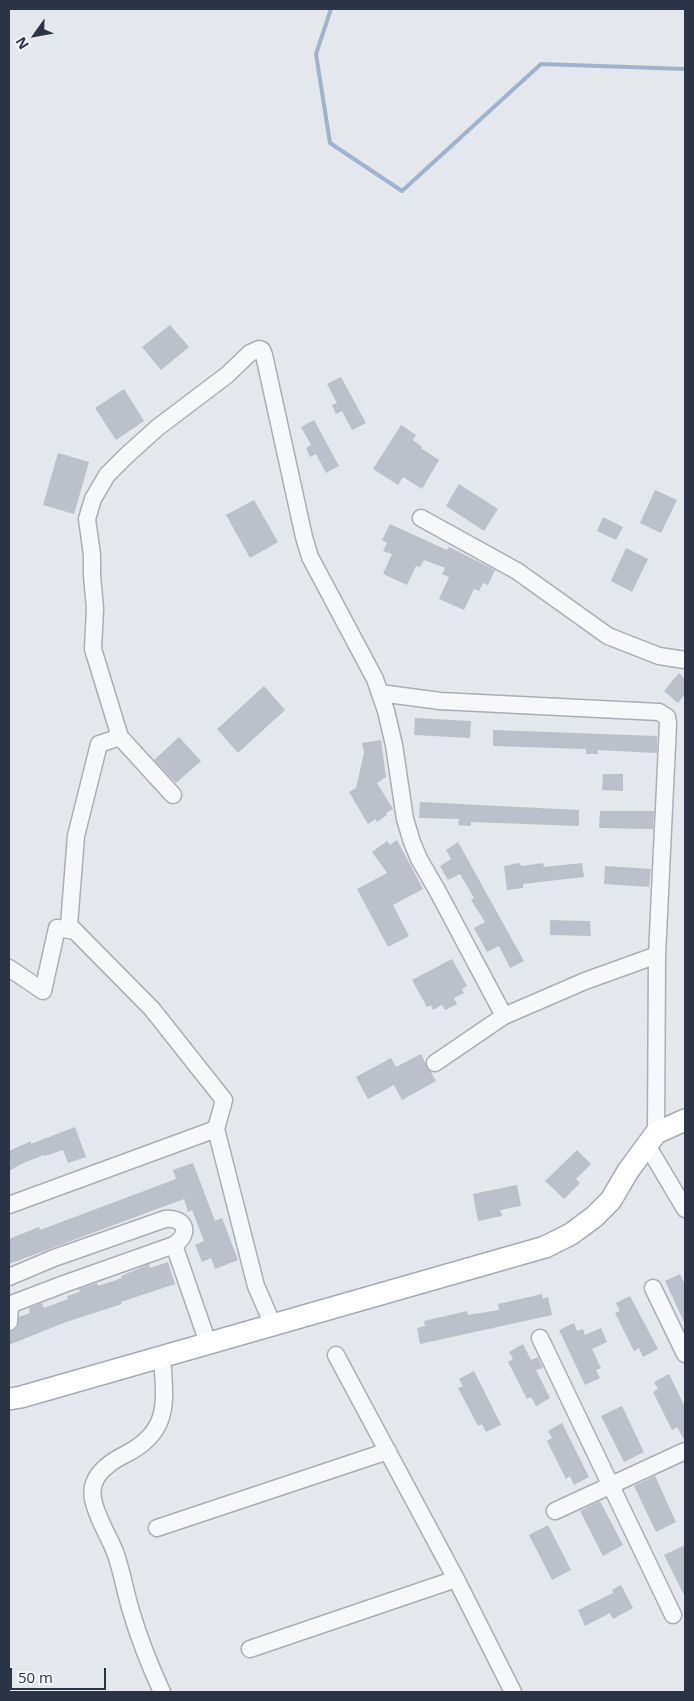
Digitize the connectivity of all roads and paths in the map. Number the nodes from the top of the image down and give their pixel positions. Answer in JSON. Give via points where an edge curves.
{"nodes":[{"id":1,"x":421,"y":518,"type":"dead end"},
{"id":2,"x":685,"y":660,"type":"edge"},
{"id":3,"x":380,"y":693,"type":"junction"},
{"id":4,"x":120,"y":737,"type":"junction"},
{"id":5,"x":173,"y":796,"type":"dead end"},
{"id":6,"x":75,"y":931,"type":"junction"},
{"id":7,"x":657,"y":955,"type":"junction"},
{"id":8,"x":9,"y":968,"type":"edge"},
{"id":9,"x":504,"y":1016,"type":"junction"},
{"id":10,"x":435,"y":1063,"type":"dead end"},
{"id":11,"x":685,"y":1120,"type":"edge"},
{"id":12,"x":216,"y":1129,"type":"junction"},
{"id":13,"x":652,"y":1139,"type":"junction"},
{"id":14,"x":9,"y":1205,"type":"edge"},
{"id":15,"x":685,"y":1210,"type":"edge"},
{"id":16,"x":174,"y":1245,"type":"junction"},
{"id":17,"x":9,"y":1277,"type":"edge"},
{"id":18,"x":653,"y":1288,"type":"dead end"},
{"id":19,"x":9,"y":1311,"type":"edge"},
{"id":20,"x":273,"y":1325,"type":"junction"},
{"id":21,"x":540,"y":1338,"type":"dead end"},
{"id":22,"x":208,"y":1344,"type":"junction"},
{"id":23,"x":336,"y":1354,"type":"dead end"},
{"id":24,"x":685,"y":1354,"type":"edge"},
{"id":25,"x":162,"y":1357,"type":"junction"},
{"id":26,"x":9,"y":1399,"type":"edge"},
{"id":27,"x":388,"y":1450,"type":"junction"},
{"id":28,"x":685,"y":1451,"type":"edge"},
{"id":29,"x":610,"y":1485,"type":"junction"},
{"id":30,"x":555,"y":1510,"type":"dead end"},
{"id":31,"x":157,"y":1528,"type":"dead end"},
{"id":32,"x":456,"y":1579,"type":"junction"},
{"id":33,"x":673,"y":1615,"type":"dead end"},
{"id":34,"x":250,"y":1649,"type":"dead end"},
{"id":35,"x":162,"y":1692,"type":"edge"},
{"id":36,"x":513,"y":1692,"type":"edge"}],
"edges":[{"from":1,"to":2,"type":"street","via":[[517,571],[608,636],[659,656]]},
{"from":3,"to":4,"type":"street","via":[[363,654],[310,556],[260,349],[250,353],[227,375],[157,428],[108,475],[93,499],[87,519],[95,609],[92,649]]},
{"from":3,"to":7,"type":"street","via":[[440,701],[659,712],[667,717]]},
{"from":3,"to":9,"type":"street","via":[[394,745],[405,819],[412,842]]},
{"from":4,"to":5,"type":"street"},
{"from":4,"to":6,"type":"street","via":[[99,744],[76,836],[69,925]]},
{"from":6,"to":8,"type":"street","via":[[57,928],[43,991]]},
{"from":6,"to":12,"type":"street","via":[[152,1009],[224,1100]]},
{"from":7,"to":9,"type":"street","via":[[585,981]]},
{"from":7,"to":13,"type":"street"},
{"from":9,"to":10,"type":"street"},
{"from":11,"to":13,"type":"main road"},
{"from":12,"to":14,"type":"street"},
{"from":12,"to":20,"type":"street","via":[[256,1286]]},
{"from":13,"to":15,"type":"street"},
{"from":13,"to":20,"type":"main road","via":[[611,1200],[571,1234],[545,1247]]},
{"from":16,"to":17,"type":"street","via":[[182,1238],[183,1225],[179,1220],[165,1219]]},
{"from":16,"to":19,"type":"street","via":[[64,1284]]},
{"from":16,"to":22,"type":"street"},
{"from":18,"to":24,"type":"street"},
{"from":20,"to":22,"type":"main road"},
{"from":21,"to":29,"type":"street"},
{"from":22,"to":25,"type":"main road"},
{"from":23,"to":27,"type":"street"},
{"from":25,"to":26,"type":"main road"},
{"from":25,"to":35,"type":"street","via":[[165,1399],[154,1431],[138,1448],[114,1460],[102,1471],[92,1490],[97,1514],[115,1552],[131,1612]]},
{"from":27,"to":31,"type":"street"},
{"from":27,"to":32,"type":"street"},
{"from":28,"to":29,"type":"street"},
{"from":29,"to":30,"type":"street"},
{"from":29,"to":33,"type":"street"},
{"from":32,"to":34,"type":"street"},
{"from":32,"to":36,"type":"street"}]}
